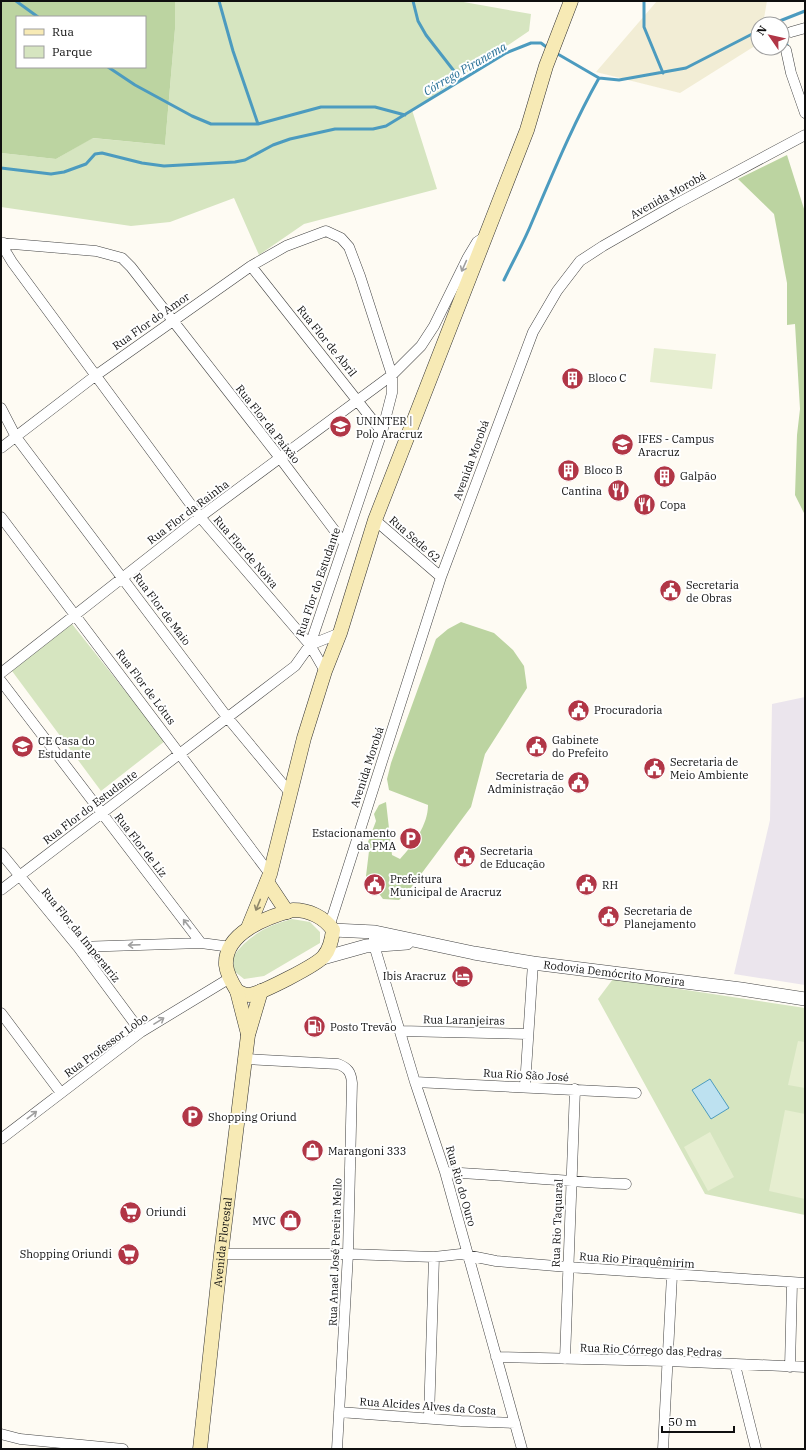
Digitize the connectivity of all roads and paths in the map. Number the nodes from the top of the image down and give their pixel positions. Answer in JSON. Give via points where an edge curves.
{"nodes":[{"id":1,"x":569,"y":6,"type":"edge"},
{"id":2,"x":805,"y":28,"type":"edge"},
{"id":3,"x":790,"y":32,"type":"dead end"},
{"id":4,"x":787,"y":56,"type":"edge"},
{"id":5,"x":805,"y":113,"type":"edge"},
{"id":6,"x":805,"y":135,"type":"edge"},
{"id":7,"x":326,"y":231,"type":"joint"},
{"id":8,"x":486,"y":235,"type":"junction"},
{"id":9,"x":3,"y":243,"type":"edge"},
{"id":10,"x":251,"y":266,"type":"junction"},
{"id":11,"x":172,"y":321,"type":"junction"},
{"id":12,"x":392,"y":375,"type":"junction"},
{"id":13,"x":95,"y":376,"type":"junction"},
{"id":14,"x":358,"y":400,"type":"junction"},
{"id":15,"x":1,"y":408,"type":"edge"},
{"id":16,"x":382,"y":432,"type":"junction"},
{"id":17,"x":16,"y":437,"type":"junction"},
{"id":18,"x":1,"y":448,"type":"edge"},
{"id":19,"x":280,"y":458,"type":"junction"},
{"id":20,"x":1,"y":516,"type":"edge"},
{"id":21,"x":200,"y":517,"type":"junction"},
{"id":22,"x":375,"y":520,"type":"junction"},
{"id":23,"x":344,"y":543,"type":"junction"},
{"id":24,"x":123,"y":577,"type":"junction"},
{"id":25,"x":440,"y":577,"type":"junction"},
{"id":26,"x":75,"y":614,"type":"junction"},
{"id":27,"x":340,"y":633,"type":"junction"},
{"id":28,"x":310,"y":645,"type":"junction"},
{"id":29,"x":325,"y":671,"type":"junction"},
{"id":30,"x":1,"y":672,"type":"edge"},
{"id":31,"x":1,"y":681,"type":"edge"},
{"id":32,"x":227,"y":717,"type":"junction"},
{"id":33,"x":180,"y":753,"type":"junction"},
{"id":34,"x":291,"y":794,"type":"junction"},
{"id":35,"x":101,"y":813,"type":"junction"},
{"id":36,"x":1,"y":853,"type":"edge"},
{"id":37,"x":19,"y":876,"type":"junction"},
{"id":38,"x":268,"y":878,"type":"junction"},
{"id":39,"x":1,"y":890,"type":"edge"},
{"id":40,"x":287,"y":912,"type":"junction"},
{"id":41,"x":331,"y":927,"type":"junction"},
{"id":42,"x":248,"y":928,"type":"junction"},
{"id":43,"x":375,"y":932,"type":"junction"},
{"id":44,"x":201,"y":943,"type":"junction"},
{"id":45,"x":425,"y":943,"type":"junction"},
{"id":46,"x":374,"y":945,"type":"junction"},
{"id":47,"x":78,"y":947,"type":"junction"},
{"id":48,"x":231,"y":947,"type":"junction"},
{"id":49,"x":323,"y":958,"type":"junction"},
{"id":50,"x":533,"y":963,"type":"junction"},
{"id":51,"x":230,"y":978,"type":"junction"},
{"id":52,"x":237,"y":991,"type":"junction"},
{"id":53,"x":261,"y":991,"type":"junction"},
{"id":54,"x":805,"y":999,"type":"edge"},
{"id":55,"x":1,"y":1013,"type":"edge"},
{"id":56,"x":400,"y":1031,"type":"junction"},
{"id":57,"x":141,"y":1032,"type":"junction"},
{"id":58,"x":527,"y":1034,"type":"junction"},
{"id":59,"x":248,"y":1035,"type":"junction"},
{"id":60,"x":245,"y":1059,"type":"junction"},
{"id":61,"x":415,"y":1082,"type":"junction"},
{"id":62,"x":525,"y":1086,"type":"junction"},
{"id":63,"x":575,"y":1089,"type":"junction"},
{"id":64,"x":61,"y":1093,"type":"junction"},
{"id":65,"x":636,"y":1093,"type":"dead end"},
{"id":66,"x":1,"y":1139,"type":"edge"},
{"id":67,"x":445,"y":1172,"type":"junction"},
{"id":68,"x":571,"y":1182,"type":"junction"},
{"id":69,"x":626,"y":1184,"type":"dead end"},
{"id":70,"x":221,"y":1254,"type":"junction"},
{"id":71,"x":348,"y":1254,"type":"junction"},
{"id":72,"x":468,"y":1255,"type":"junction"},
{"id":73,"x":434,"y":1257,"type":"junction"},
{"id":74,"x":568,"y":1268,"type":"junction"},
{"id":75,"x":672,"y":1275,"type":"junction"},
{"id":76,"x":792,"y":1283,"type":"junction"},
{"id":77,"x":805,"y":1283,"type":"edge"},
{"id":78,"x":496,"y":1357,"type":"junction"},
{"id":79,"x":565,"y":1359,"type":"junction"},
{"id":80,"x":668,"y":1361,"type":"junction"},
{"id":81,"x":735,"y":1365,"type":"junction"},
{"id":82,"x":790,"y":1367,"type":"junction"},
{"id":83,"x":805,"y":1367,"type":"edge"},
{"id":84,"x":339,"y":1412,"type":"junction"},
{"id":85,"x":429,"y":1418,"type":"junction"},
{"id":86,"x":515,"y":1423,"type":"junction"},
{"id":87,"x":1,"y":1434,"type":"edge"},
{"id":88,"x":20,"y":1444,"type":"edge"},
{"id":89,"x":110,"y":1448,"type":"edge"},
{"id":90,"x":123,"y":1449,"type":"edge"},
{"id":91,"x":200,"y":1449,"type":"edge"},
{"id":92,"x":337,"y":1449,"type":"edge"},
{"id":93,"x":522,"y":1449,"type":"edge"},
{"id":94,"x":663,"y":1449,"type":"edge"},
{"id":95,"x":756,"y":1449,"type":"edge"}],
"edges":[{"from":1,"to":8,"type":"main road","via":[[546,66],[527,130]]},
{"from":2,"to":3,"type":"street"},
{"from":4,"to":5,"type":"street"},
{"from":6,"to":25,"type":"street","name":"Avenida Morobá","via":[[678,203],[580,261],[557,291],[533,332]]},
{"from":7,"to":10,"type":"street","name":"Rua Flor do Amor","via":[[286,246]]},
{"from":7,"to":12,"type":"street","name":"Rua Flor do Estudante","via":[[341,238],[349,247]]},
{"from":8,"to":12,"type":"street","name":"Rua Flor da Rainha","one_way":true,"via":[[477,242],[468,257],[434,326],[421,346]]},
{"from":8,"to":22,"type":"main road"},
{"from":9,"to":11,"type":"street","name":"Rua Flor da Paixão","via":[[96,251],[122,258]]},
{"from":9,"to":13,"type":"street","name":"Rua Flor de Noiva","via":[[12,262]]},
{"from":10,"to":11,"type":"street","name":"Rua Flor do Amor"},
{"from":10,"to":14,"type":"street","name":"Rua Flor de Abril"},
{"from":11,"to":13,"type":"street","name":"Rua Flor do Amor"},
{"from":11,"to":19,"type":"street","name":"Rua Flor da Paixão"},
{"from":12,"to":14,"type":"street","name":"Rua Flor da Rainha"},
{"from":12,"to":16,"type":"street","name":"Rua Flor do Estudante","via":[[392,393]]},
{"from":13,"to":17,"type":"street","name":"Rua Flor do Amor"},
{"from":13,"to":21,"type":"street","name":"Rua Flor de Noiva"},
{"from":14,"to":16,"type":"street","name":"Rua Flor de Abril"},
{"from":14,"to":19,"type":"street","name":"Rua Flor da Rainha"},
{"from":15,"to":17,"type":"street","name":"Rua Flor de Maio"},
{"from":16,"to":23,"type":"street","name":"Rua Flor do Estudante"},
{"from":17,"to":18,"type":"street","name":"Rua Flor do Amor"},
{"from":17,"to":24,"type":"street","name":"Rua Flor de Maio"},
{"from":19,"to":21,"type":"street","name":"Rua Flor da Rainha"},
{"from":19,"to":23,"type":"street","name":"Rua Flor da Paixão"},
{"from":20,"to":26,"type":"street","name":"Rua Flor de Lótus"},
{"from":21,"to":24,"type":"street","name":"Rua Flor da Rainha"},
{"from":21,"to":28,"type":"street","name":"Rua Flor de Noiva"},
{"from":22,"to":25,"type":"street","name":"Rua Sede 62"},
{"from":22,"to":27,"type":"main road"},
{"from":23,"to":28,"type":"street","name":"Rua Flor do Estudante"},
{"from":24,"to":26,"type":"street","name":"Rua Flor da Rainha"},
{"from":24,"to":32,"type":"street","name":"Rua Flor de Maio"},
{"from":25,"to":41,"type":"street","name":"Avenida Morobá"},
{"from":26,"to":30,"type":"street","name":"Rua Flor da Rainha"},
{"from":26,"to":33,"type":"street","name":"Rua Flor de Lótus"},
{"from":27,"to":28,"type":"street"},
{"from":27,"to":29,"type":"main road"},
{"from":28,"to":29,"type":"street","name":"Rua Flor de Noiva"},
{"from":28,"to":32,"type":"street","name":"Rua Flor do Estudante","via":[[295,666]]},
{"from":29,"to":34,"type":"main road","via":[[304,738]]},
{"from":31,"to":35,"type":"street","name":"Rua Flor de Liz"},
{"from":32,"to":33,"type":"street","name":"Rua Flor do Estudante"},
{"from":32,"to":34,"type":"street","name":"Rua Flor de Maio"},
{"from":33,"to":35,"type":"street","name":"Rua Flor do Estudante"},
{"from":33,"to":38,"type":"street","name":"Rua Flor de Lótus"},
{"from":34,"to":38,"type":"main road"},
{"from":35,"to":37,"type":"street","name":"Rua Flor do Estudante"},
{"from":44,"to":35,"type":"street","name":"Rua Flor de Liz","one_way":true},
{"from":36,"to":37,"type":"street","name":"Rua Flor da Imperatriz"},
{"from":37,"to":39,"type":"street","name":"Rua Flor do Estudante"},
{"from":37,"to":47,"type":"street","name":"Rua Flor da Imperatriz"},
{"from":38,"to":40,"type":"main road"},
{"from":38,"to":42,"type":"main road","one_way":true},
{"from":40,"to":41,"type":"main road","via":[[300,910],[311,913]]},
{"from":40,"to":42,"type":"main road"},
{"from":41,"to":43,"type":"street","name":"Rodovia Demócrito Moreira"},
{"from":41,"to":49,"type":"main road","via":[[329,948]]},
{"from":42,"to":48,"type":"main road"},
{"from":43,"to":45,"type":"street","name":"Rodovia Demócrito Moreira"},
{"from":43,"to":46,"type":"street","name":"Rua Rio do Ouro"},
{"from":44,"to":47,"type":"street","one_way":true},
{"from":44,"to":48,"type":"street"},
{"from":45,"to":46,"type":"street","name":"Rodovia Demócrito Moreira"},
{"from":45,"to":50,"type":"street","name":"Rodovia Demócrito Moreira"},
{"from":46,"to":49,"type":"street","name":"Rodovia Demócrito Moreira"},
{"from":46,"to":56,"type":"street","name":"Rua Rio do Ouro"},
{"from":47,"to":57,"type":"street","name":"Rua Flor da Imperatriz"},
{"from":48,"to":51,"type":"main road","via":[[226,962]]},
{"from":49,"to":53,"type":"main road"},
{"from":50,"to":54,"type":"street","name":"Rodovia Demócrito Moreira"},
{"from":50,"to":58,"type":"street"},
{"from":51,"to":52,"type":"main road"},
{"from":57,"to":51,"type":"street","name":"Rua Professor Lobo","one_way":true},
{"from":52,"to":53,"type":"main road","via":[[247,995]]},
{"from":52,"to":59,"type":"main road"},
{"from":53,"to":59,"type":"main road"},
{"from":55,"to":64,"type":"street"},
{"from":56,"to":58,"type":"street","name":"Rua Laranjeiras"},
{"from":56,"to":61,"type":"street","name":"Rua Rio do Ouro"},
{"from":57,"to":64,"type":"street","name":"Rua Professor Lobo"},
{"from":58,"to":62,"type":"street"},
{"from":59,"to":60,"type":"main road","name":"Avenida Florestal"},
{"from":60,"to":70,"type":"main road","name":"Avenida Florestal"},
{"from":60,"to":71,"type":"street","name":"Rua Anael José Pereira Mello","via":[[338,1064],[347,1067],[352,1083]]},
{"from":61,"to":62,"type":"street","name":"Rua Rio São José"},
{"from":61,"to":67,"type":"street","name":"Rua Rio do Ouro"},
{"from":62,"to":63,"type":"street","name":"Rua Rio São José"},
{"from":63,"to":65,"type":"street","name":"Rua Rio São José"},
{"from":63,"to":68,"type":"street","name":"Rua Rio Taquaral"},
{"from":66,"to":64,"type":"street","name":"Rua Professor Lobo","one_way":true},
{"from":67,"to":68,"type":"street"},
{"from":67,"to":72,"type":"street","name":"Rua Rio do Ouro"},
{"from":68,"to":69,"type":"street"},
{"from":68,"to":74,"type":"street","name":"Rua Rio Taquaral"},
{"from":70,"to":71,"type":"street","name":"Rua Rio Piraquêmirim"},
{"from":70,"to":91,"type":"main road","name":"Avenida Florestal"},
{"from":71,"to":73,"type":"street","name":"Rua Rio Piraquêmirim"},
{"from":71,"to":84,"type":"street","name":"Rua Anael José Pereira Mello"},
{"from":72,"to":73,"type":"street","name":"Rua Rio Piraquêmirim"},
{"from":72,"to":74,"type":"street","name":"Rua Rio Piraquêmirim","via":[[496,1261]]},
{"from":72,"to":78,"type":"street","name":"Rua Rio do Ouro"},
{"from":73,"to":85,"type":"street"},
{"from":74,"to":75,"type":"street","name":"Rua Rio Piraquêmirim"},
{"from":74,"to":79,"type":"street","name":"Rua Rio Taquaral"},
{"from":75,"to":76,"type":"street","name":"Rua Rio Piraquêmirim"},
{"from":75,"to":80,"type":"street"},
{"from":76,"to":77,"type":"street","name":"Rua Rio Piraquêmirim"},
{"from":76,"to":82,"type":"street"},
{"from":78,"to":79,"type":"street","name":"Rua Rio Córrego das Pedras"},
{"from":78,"to":86,"type":"street","name":"Rua Rio do Ouro"},
{"from":79,"to":80,"type":"street","name":"Rua Rio Córrego das Pedras"},
{"from":80,"to":81,"type":"street","name":"Rua Rio Córrego das Pedras"},
{"from":80,"to":94,"type":"street"},
{"from":81,"to":82,"type":"street","name":"Rua Rio Córrego das Pedras"},
{"from":81,"to":95,"type":"street"},
{"from":82,"to":83,"type":"street","name":"Rua Rio Córrego das Pedras"},
{"from":84,"to":85,"type":"street","name":"Rua Alcides Alves da Costa"},
{"from":84,"to":92,"type":"street","name":"Rua Anael José Pereira Mello"},
{"from":85,"to":86,"type":"street","name":"Rua Alcides Alves da Costa"},
{"from":86,"to":93,"type":"street","name":"Rua Rio do Ouro"},
{"from":87,"to":88,"type":"street"},
{"from":88,"to":89,"type":"street"},
{"from":89,"to":90,"type":"street"}]}
